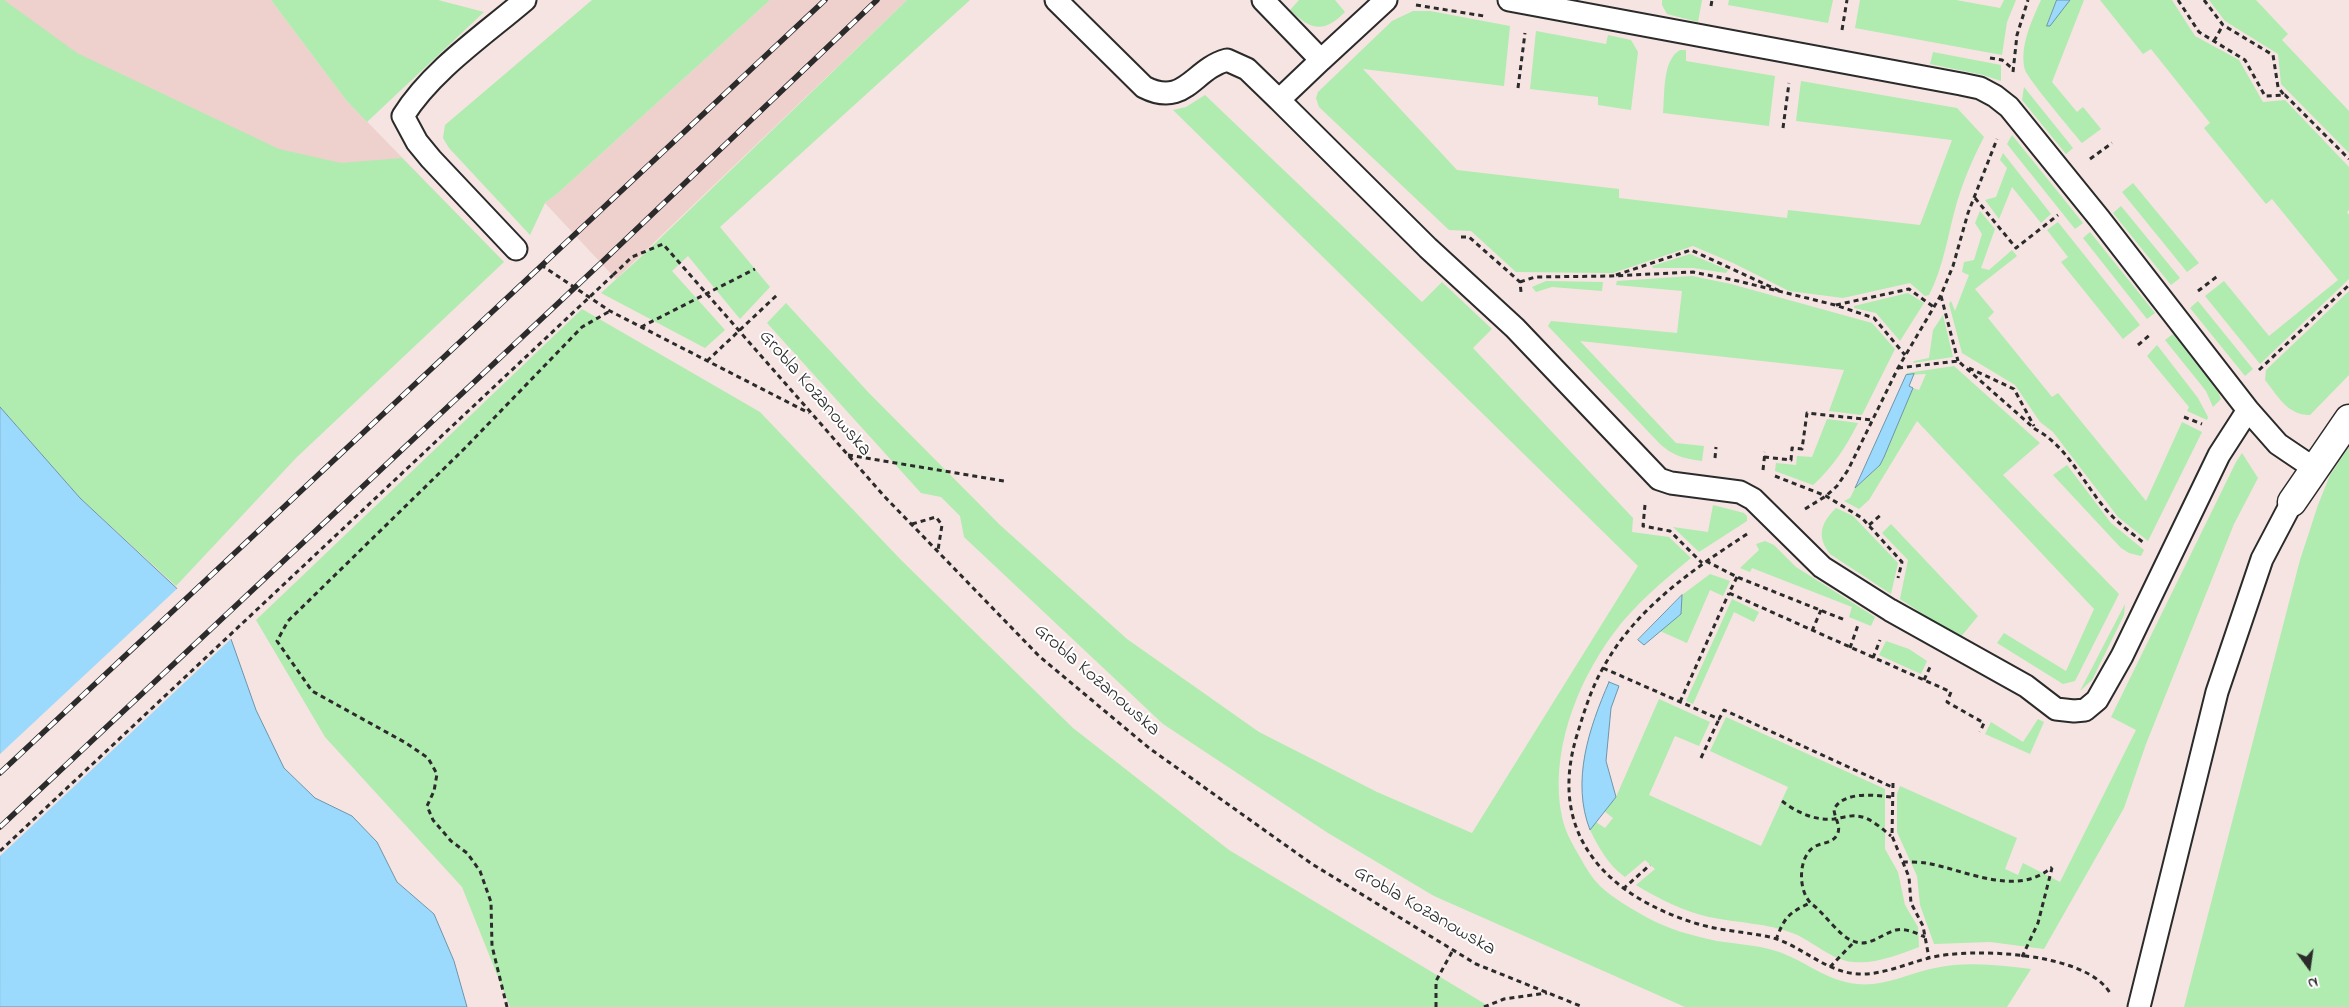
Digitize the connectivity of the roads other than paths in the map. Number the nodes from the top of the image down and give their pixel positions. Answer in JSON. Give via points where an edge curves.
{"nodes":[{"id":1,"x":525,"y":0,"type":"edge"},
{"id":2,"x":1056,"y":0,"type":"edge"},
{"id":3,"x":1263,"y":0,"type":"edge"},
{"id":4,"x":1386,"y":0,"type":"edge"},
{"id":5,"x":1509,"y":0,"type":"edge"},
{"id":6,"x":1321,"y":60,"type":"junction"},
{"id":7,"x":1279,"y":100,"type":"junction"},
{"id":8,"x":516,"y":249,"type":"road end"},
{"id":9,"x":2248,"y":410,"type":"junction"},
{"id":10,"x":2349,"y":419,"type":"edge"},
{"id":11,"x":2314,"y":468,"type":"junction"},
{"id":12,"x":2292,"y":502,"type":"joint"},
{"id":13,"x":2139,"y":1007,"type":"edge"}],
"edges":[{"from":1,"to":8,"type":"lane","via":[[431,80],[403,116],[431,159]]},
{"from":2,"to":7,"type":"lane","via":[[1144,87],[1156,93],[1180,91],[1208,68],[1226,60],[1247,69]]},
{"from":3,"to":6,"type":"lane"},
{"from":4,"to":6,"type":"lane"},
{"from":5,"to":9,"type":"lane","via":[[1961,84],[1980,88],[1995,96],[2009,107],[2099,218]]},
{"from":6,"to":7,"type":"lane"},
{"from":7,"to":9,"type":"lane","via":[[1421,241],[1515,328],[1659,479],[1740,492],[1753,499],[1822,567],[1890,610],[2026,686],[2056,709],[2085,710],[2097,700],[2219,455]]},
{"from":9,"to":11,"type":"lane","via":[[2278,444]]},
{"from":10,"to":11,"type":"street"},
{"from":11,"to":12,"type":"street"},
{"from":12,"to":13,"type":"lane","via":[[2262,559],[2217,692]]}]}
